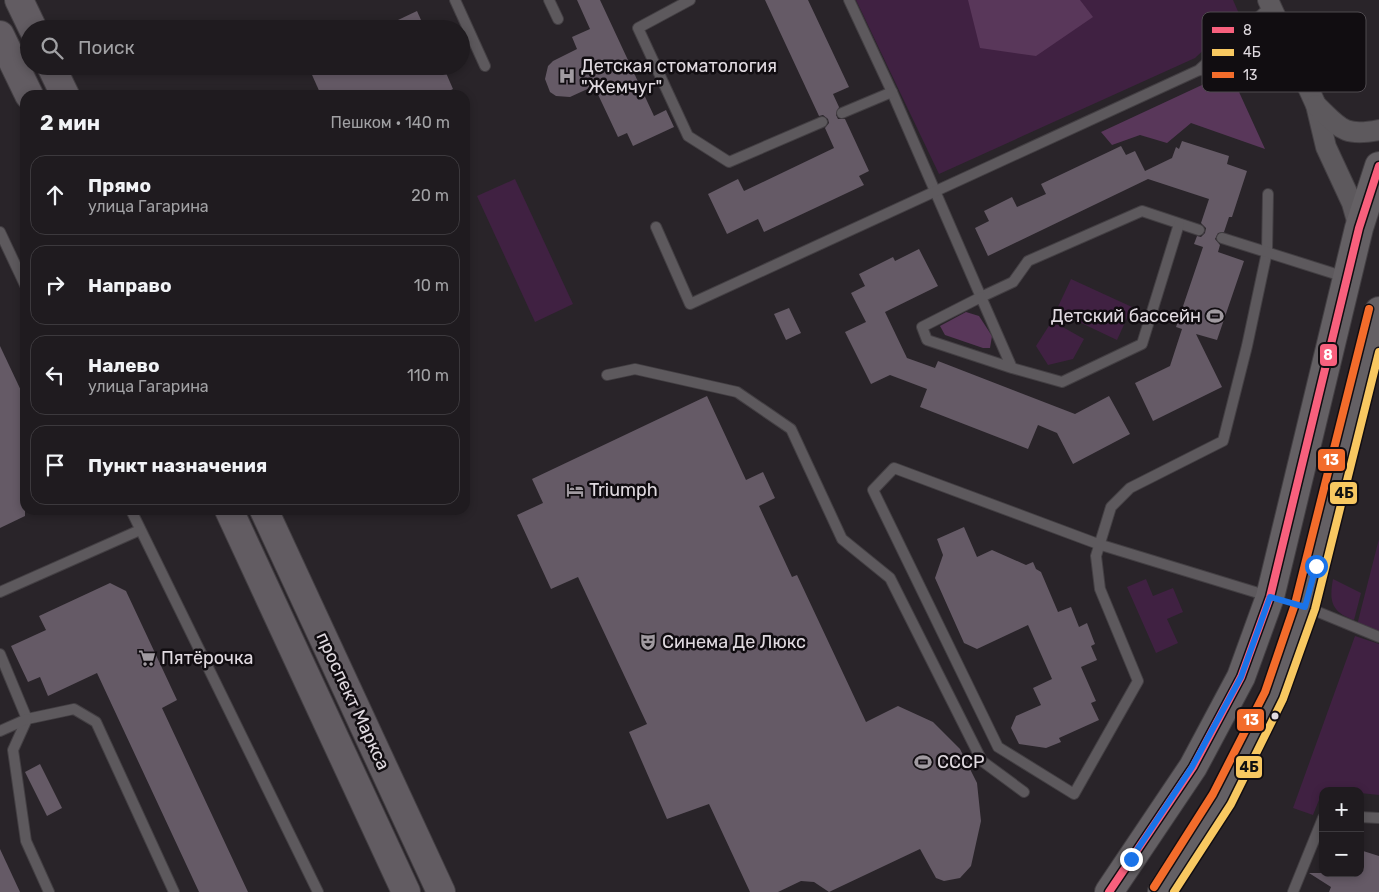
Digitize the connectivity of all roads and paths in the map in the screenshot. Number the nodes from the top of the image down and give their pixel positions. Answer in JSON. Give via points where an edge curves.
{"nodes":[{"id":1,"x":19,"y":0,"type":"edge"},
{"id":2,"x":455,"y":0,"type":"edge"},
{"id":3,"x":549,"y":0,"type":"edge"},
{"id":4,"x":690,"y":0,"type":"edge"},
{"id":5,"x":849,"y":0,"type":"edge"},
{"id":6,"x":1270,"y":3,"type":"edge"},
{"id":7,"x":1260,"y":12,"type":"edge"},
{"id":8,"x":558,"y":19,"type":"dead end"},
{"id":9,"x":29,"y":20,"type":"edge"},
{"id":10,"x":464,"y":20,"type":"edge"},
{"id":11,"x":470,"y":33,"type":"edge"},
{"id":12,"x":0,"y":35,"type":"edge"},
{"id":13,"x":485,"y":66,"type":"dead end"},
{"id":14,"x":1202,"y":67,"type":"edge"},
{"id":15,"x":1202,"y":70,"type":"edge"},
{"id":16,"x":1198,"y":71,"type":"junction"},
{"id":17,"x":55,"y":75,"type":"edge"},
{"id":18,"x":27,"y":90,"type":"edge"},
{"id":19,"x":63,"y":90,"type":"edge"},
{"id":20,"x":892,"y":92,"type":"junction"},
{"id":21,"x":1310,"y":92,"type":"edge"},
{"id":22,"x":1316,"y":105,"type":"junction"},
{"id":23,"x":842,"y":114,"type":"dead end"},
{"id":24,"x":822,"y":122,"type":"dead end"},
{"id":25,"x":1379,"y":130,"type":"edge"},
{"id":26,"x":1379,"y":166,"type":"edge"},
{"id":27,"x":936,"y":191,"type":"junction"},
{"id":28,"x":1268,"y":194,"type":"dead end"},
{"id":29,"x":1179,"y":224,"type":"junction"},
{"id":30,"x":656,"y":227,"type":"dead end"},
{"id":31,"x":1359,"y":228,"type":"junction"},
{"id":32,"x":1199,"y":230,"type":"dead end"},
{"id":33,"x":0,"y":232,"type":"edge"},
{"id":34,"x":1222,"y":238,"type":"dead end"},
{"id":35,"x":1267,"y":252,"type":"junction"},
{"id":36,"x":20,"y":274,"type":"edge"},
{"id":37,"x":1349,"y":278,"type":"junction"},
{"id":38,"x":981,"y":297,"type":"junction"},
{"id":39,"x":1379,"y":311,"type":"edge"},
{"id":40,"x":1012,"y":368,"type":"junction"},
{"id":41,"x":607,"y":375,"type":"dead end"},
{"id":42,"x":133,"y":515,"type":"edge"},
{"id":43,"x":231,"y":515,"type":"edge"},
{"id":44,"x":266,"y":515,"type":"edge"},
{"id":45,"x":140,"y":530,"type":"junction"},
{"id":46,"x":1098,"y":544,"type":"junction"},
{"id":47,"x":0,"y":592,"type":"edge"},
{"id":48,"x":1270,"y":597,"type":"junction"},
{"id":49,"x":1305,"y":607,"type":"junction"},
{"id":50,"x":1379,"y":637,"type":"edge"},
{"id":51,"x":0,"y":654,"type":"edge"},
{"id":52,"x":27,"y":719,"type":"junction"},
{"id":53,"x":0,"y":732,"type":"edge"},
{"id":54,"x":1024,"y":792,"type":"dead end"},
{"id":55,"x":1364,"y":817,"type":"edge"},
{"id":56,"x":1379,"y":818,"type":"edge"},
{"id":57,"x":1319,"y":828,"type":"edge"},
{"id":58,"x":49,"y":892,"type":"edge"},
{"id":59,"x":174,"y":892,"type":"edge"},
{"id":60,"x":318,"y":892,"type":"edge"},
{"id":61,"x":406,"y":892,"type":"edge"},
{"id":62,"x":441,"y":892,"type":"edge"},
{"id":63,"x":1109,"y":892,"type":"edge"},
{"id":64,"x":1162,"y":892,"type":"edge"},
{"id":65,"x":1293,"y":892,"type":"edge"}],
"edges":[{"from":1,"to":9,"type":"main road"},
{"from":2,"to":10,"type":"lane"},
{"from":3,"to":8,"type":"lane"},
{"from":4,"to":24,"type":"lane","via":[[638,28],[688,136],[729,162]]},
{"from":5,"to":20,"type":"lane"},
{"from":6,"to":7,"type":"lane"},
{"from":11,"to":13,"type":"lane"},
{"from":12,"to":18,"type":"main road"},
{"from":14,"to":16,"type":"lane"},
{"from":15,"to":16,"type":"lane"},
{"from":16,"to":27,"type":"lane"},
{"from":17,"to":19,"type":"main road"},
{"from":20,"to":23,"type":"lane"},
{"from":20,"to":27,"type":"lane"},
{"from":21,"to":22,"type":"street"},
{"from":22,"to":25,"type":"street","via":[[1340,128],[1359,134]]},
{"from":22,"to":31,"type":"street","via":[[1326,147],[1352,203]]},
{"from":26,"to":31,"type":"main road"},
{"from":27,"to":30,"type":"lane","via":[[690,304]]},
{"from":27,"to":38,"type":"lane"},
{"from":28,"to":35,"type":"lane"},
{"from":29,"to":32,"type":"lane"},
{"from":29,"to":38,"type":"lane","via":[[1142,211],[1028,261],[1013,282]]},
{"from":29,"to":40,"type":"lane","via":[[1142,344],[1062,382]]},
{"from":31,"to":37,"type":"main road"},
{"from":33,"to":36,"type":"lane"},
{"from":34,"to":35,"type":"lane"},
{"from":35,"to":37,"type":"lane"},
{"from":35,"to":46,"type":"lane","via":[[1223,441],[1130,488],[1111,507]]},
{"from":37,"to":48,"type":"main road"},
{"from":38,"to":40,"type":"lane"},
{"from":38,"to":40,"type":"lane","via":[[922,327],[927,340]]},
{"from":39,"to":49,"type":"main road"},
{"from":41,"to":54,"type":"lane","via":[[635,369],[737,392],[791,429],[842,539],[890,578],[982,761]]},
{"from":42,"to":45,"type":"lane"},
{"from":43,"to":61,"type":"main road","name":"проспект Маркса"},
{"from":44,"to":62,"type":"main road","name":"проспект Маркса"},
{"from":45,"to":47,"type":"lane"},
{"from":45,"to":60,"type":"lane"},
{"from":46,"to":46,"type":"lane","via":[[1096,556],[1100,589],[1138,681],[1074,794],[998,747],[873,490],[894,468]]},
{"from":46,"to":48,"type":"lane"},
{"from":48,"to":49,"type":"main road"},
{"from":48,"to":63,"type":"main road","via":[[1241,677],[1197,759]]},
{"from":49,"to":50,"type":"lane"},
{"from":49,"to":64,"type":"main road","via":[[1274,696],[1222,799]]},
{"from":51,"to":52,"type":"lane"},
{"from":52,"to":53,"type":"lane"},
{"from":52,"to":58,"type":"lane","via":[[13,750],[26,841]]},
{"from":52,"to":59,"type":"lane","via":[[74,709],[96,722]]},
{"from":55,"to":56,"type":"lane"},
{"from":57,"to":65,"type":"lane"}]}
